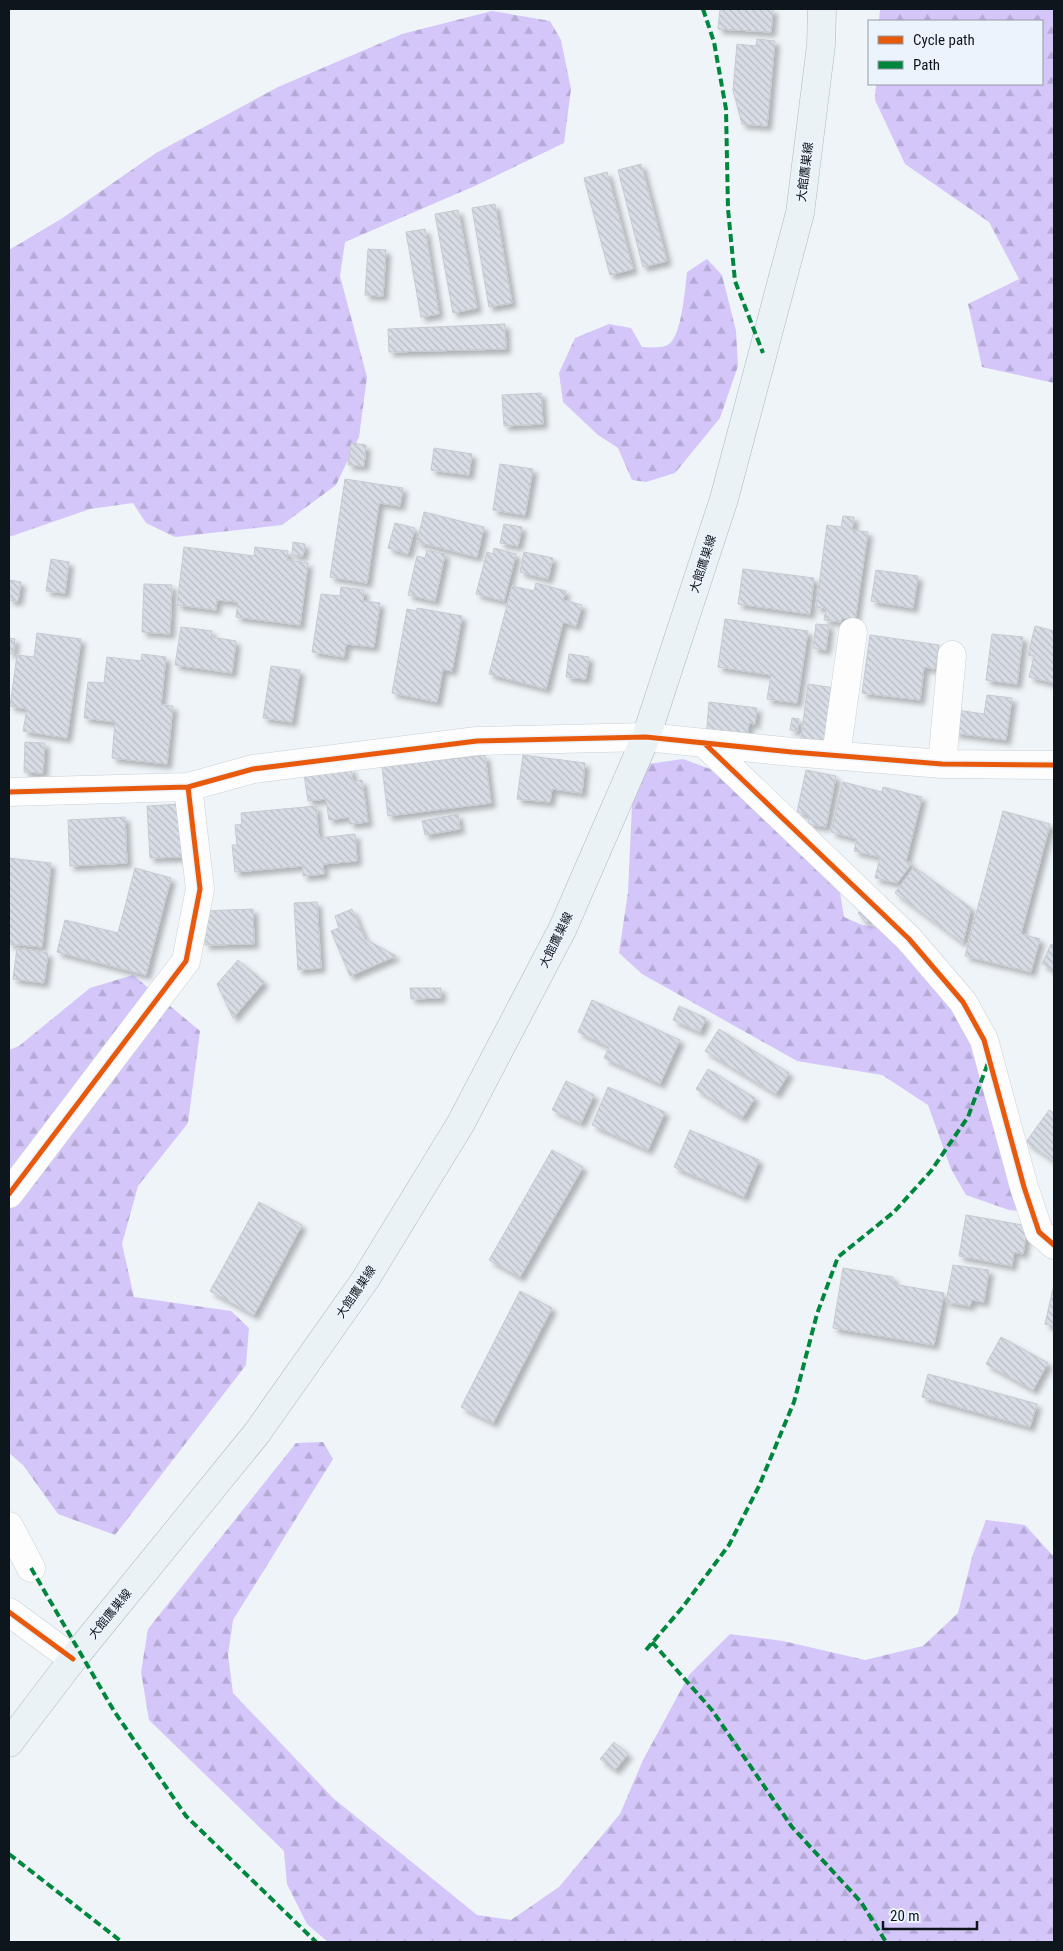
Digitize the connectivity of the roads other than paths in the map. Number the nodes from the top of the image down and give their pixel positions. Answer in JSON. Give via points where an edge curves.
{"nodes":[{"id":1,"x":822,"y":9,"type":"edge"},
{"id":2,"x":853,"y":632,"type":"dead end"},
{"id":3,"x":952,"y":655,"type":"dead end"},
{"id":4,"x":646,"y":737,"type":"junction"},
{"id":5,"x":704,"y":743,"type":"junction"},
{"id":6,"x":836,"y":756,"type":"junction"},
{"id":7,"x":942,"y":764,"type":"junction"},
{"id":8,"x":1054,"y":766,"type":"edge"},
{"id":9,"x":188,"y":787,"type":"junction"},
{"id":10,"x":9,"y":792,"type":"edge"},
{"id":11,"x":9,"y":1194,"type":"edge"},
{"id":12,"x":1054,"y":1245,"type":"edge"},
{"id":13,"x":9,"y":1526,"type":"edge"},
{"id":14,"x":31,"y":1568,"type":"dead end"},
{"id":15,"x":9,"y":1612,"type":"edge"},
{"id":16,"x":74,"y":1659,"type":"junction"},
{"id":17,"x":9,"y":1743,"type":"edge"}],
"edges":[{"from":1,"to":4,"type":"main road","name":"大館鷹巣線","via":[[821,45],[800,213],[724,499]]},
{"from":2,"to":6,"type":"street"},
{"from":3,"to":7,"type":"street"},
{"from":4,"to":5,"type":"street"},
{"from":4,"to":9,"type":"street","via":[[477,742],[253,769]]},
{"from":4,"to":16,"type":"main road","name":"大館鷹巣線","via":[[563,928],[461,1124],[370,1272],[258,1433]]},
{"from":5,"to":6,"type":"street"},
{"from":5,"to":12,"type":"street","via":[[909,939],[963,1002],[984,1040],[1039,1232]]},
{"from":6,"to":7,"type":"street"},
{"from":7,"to":8,"type":"street"},
{"from":9,"to":10,"type":"street"},
{"from":9,"to":11,"type":"street","via":[[200,889],[186,961]]},
{"from":13,"to":14,"type":"street"},
{"from":15,"to":16,"type":"street"},
{"from":16,"to":17,"type":"main road","name":"大館鷹巣線"}]}
